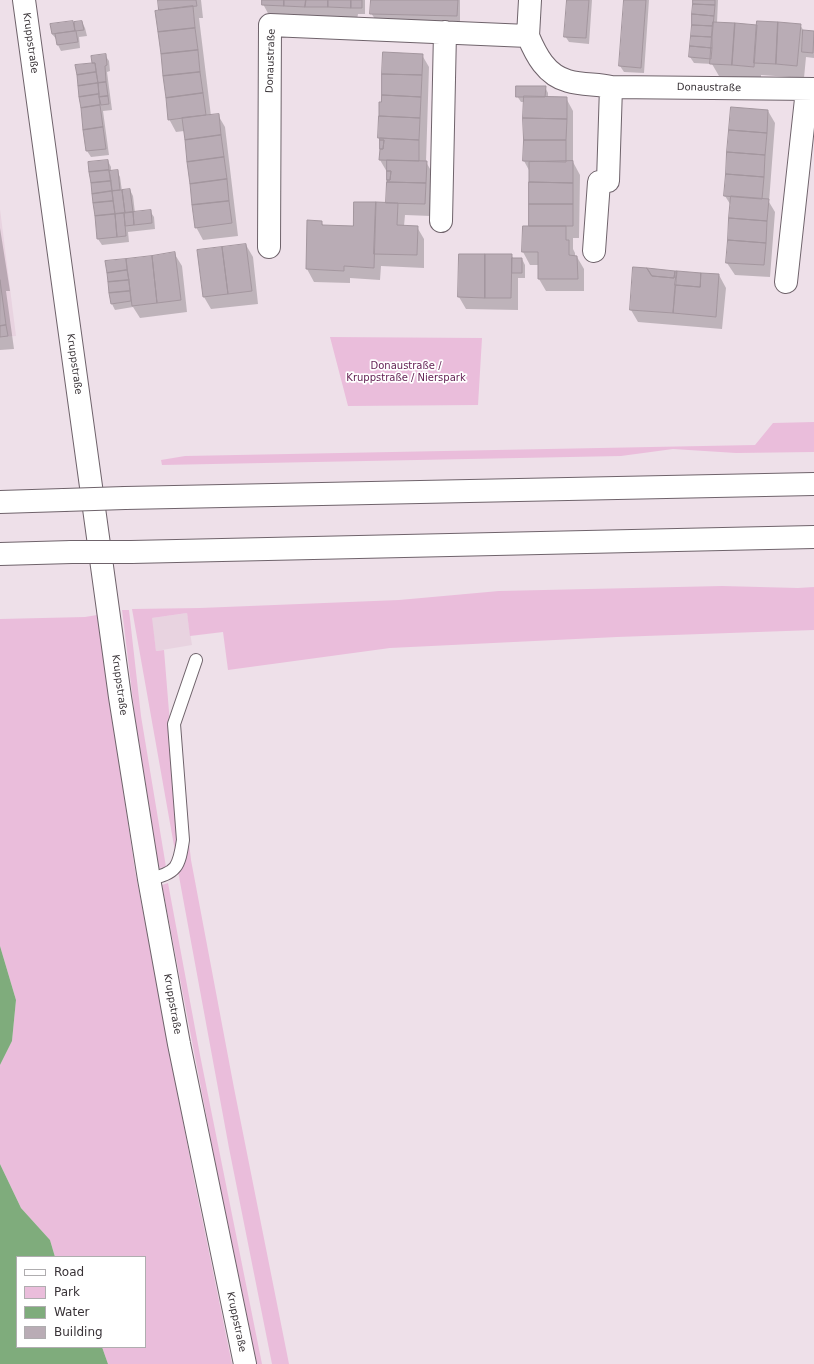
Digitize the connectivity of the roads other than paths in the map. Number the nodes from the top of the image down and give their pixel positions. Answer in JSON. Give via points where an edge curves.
{"nodes":[{"id":1,"x":24,"y":0,"type":"edge"},
{"id":2,"x":530,"y":0,"type":"edge"},
{"id":3,"x":445,"y":32,"type":"junction"},
{"id":4,"x":528,"y":36,"type":"junction"},
{"id":5,"x":611,"y":87,"type":"junction"},
{"id":6,"x":810,"y":89,"type":"edge"},
{"id":7,"x":441,"y":221,"type":"dead end"},
{"id":8,"x":269,"y":247,"type":"dead end"},
{"id":9,"x":594,"y":251,"type":"dead end"},
{"id":10,"x":786,"y":282,"type":"dead end"},
{"id":11,"x":814,"y":484,"type":"edge"},
{"id":12,"x":0,"y":502,"type":"edge"},
{"id":13,"x":814,"y":537,"type":"edge"},
{"id":14,"x":0,"y":554,"type":"edge"},
{"id":15,"x":196,"y":660,"type":"dead end"},
{"id":16,"x":149,"y":879,"type":"junction"},
{"id":17,"x":245,"y":1364,"type":"edge"}],
"edges":[{"from":1,"to":16,"type":"main road","name":"Kruppstraße","via":[[120,697]]},
{"from":2,"to":4,"type":"main road","name":"Donaustraße"},
{"from":3,"to":4,"type":"main road","name":"Donaustraße"},
{"from":3,"to":7,"type":"main road"},
{"from":3,"to":8,"type":"main road","name":"Donaustraße","via":[[270,25]]},
{"from":4,"to":5,"type":"main road","name":"Donaustraße","via":[[542,62],[558,77],[568,81]]},
{"from":5,"to":6,"type":"main road","name":"Donaustraße"},
{"from":5,"to":9,"type":"main road","via":[[608,181],[599,182]]},
{"from":6,"to":10,"type":"main road","name":"Donaustraße"},
{"from":11,"to":12,"type":"main road","bridge":true},
{"from":13,"to":14,"type":"main road","bridge":true},
{"from":15,"to":16,"type":"lane","via":[[174,724],[183,840],[180,858],[174,870],[161,877]]},
{"from":16,"to":17,"type":"main road","name":"Kruppstraße","via":[[179,1044]]}]}
